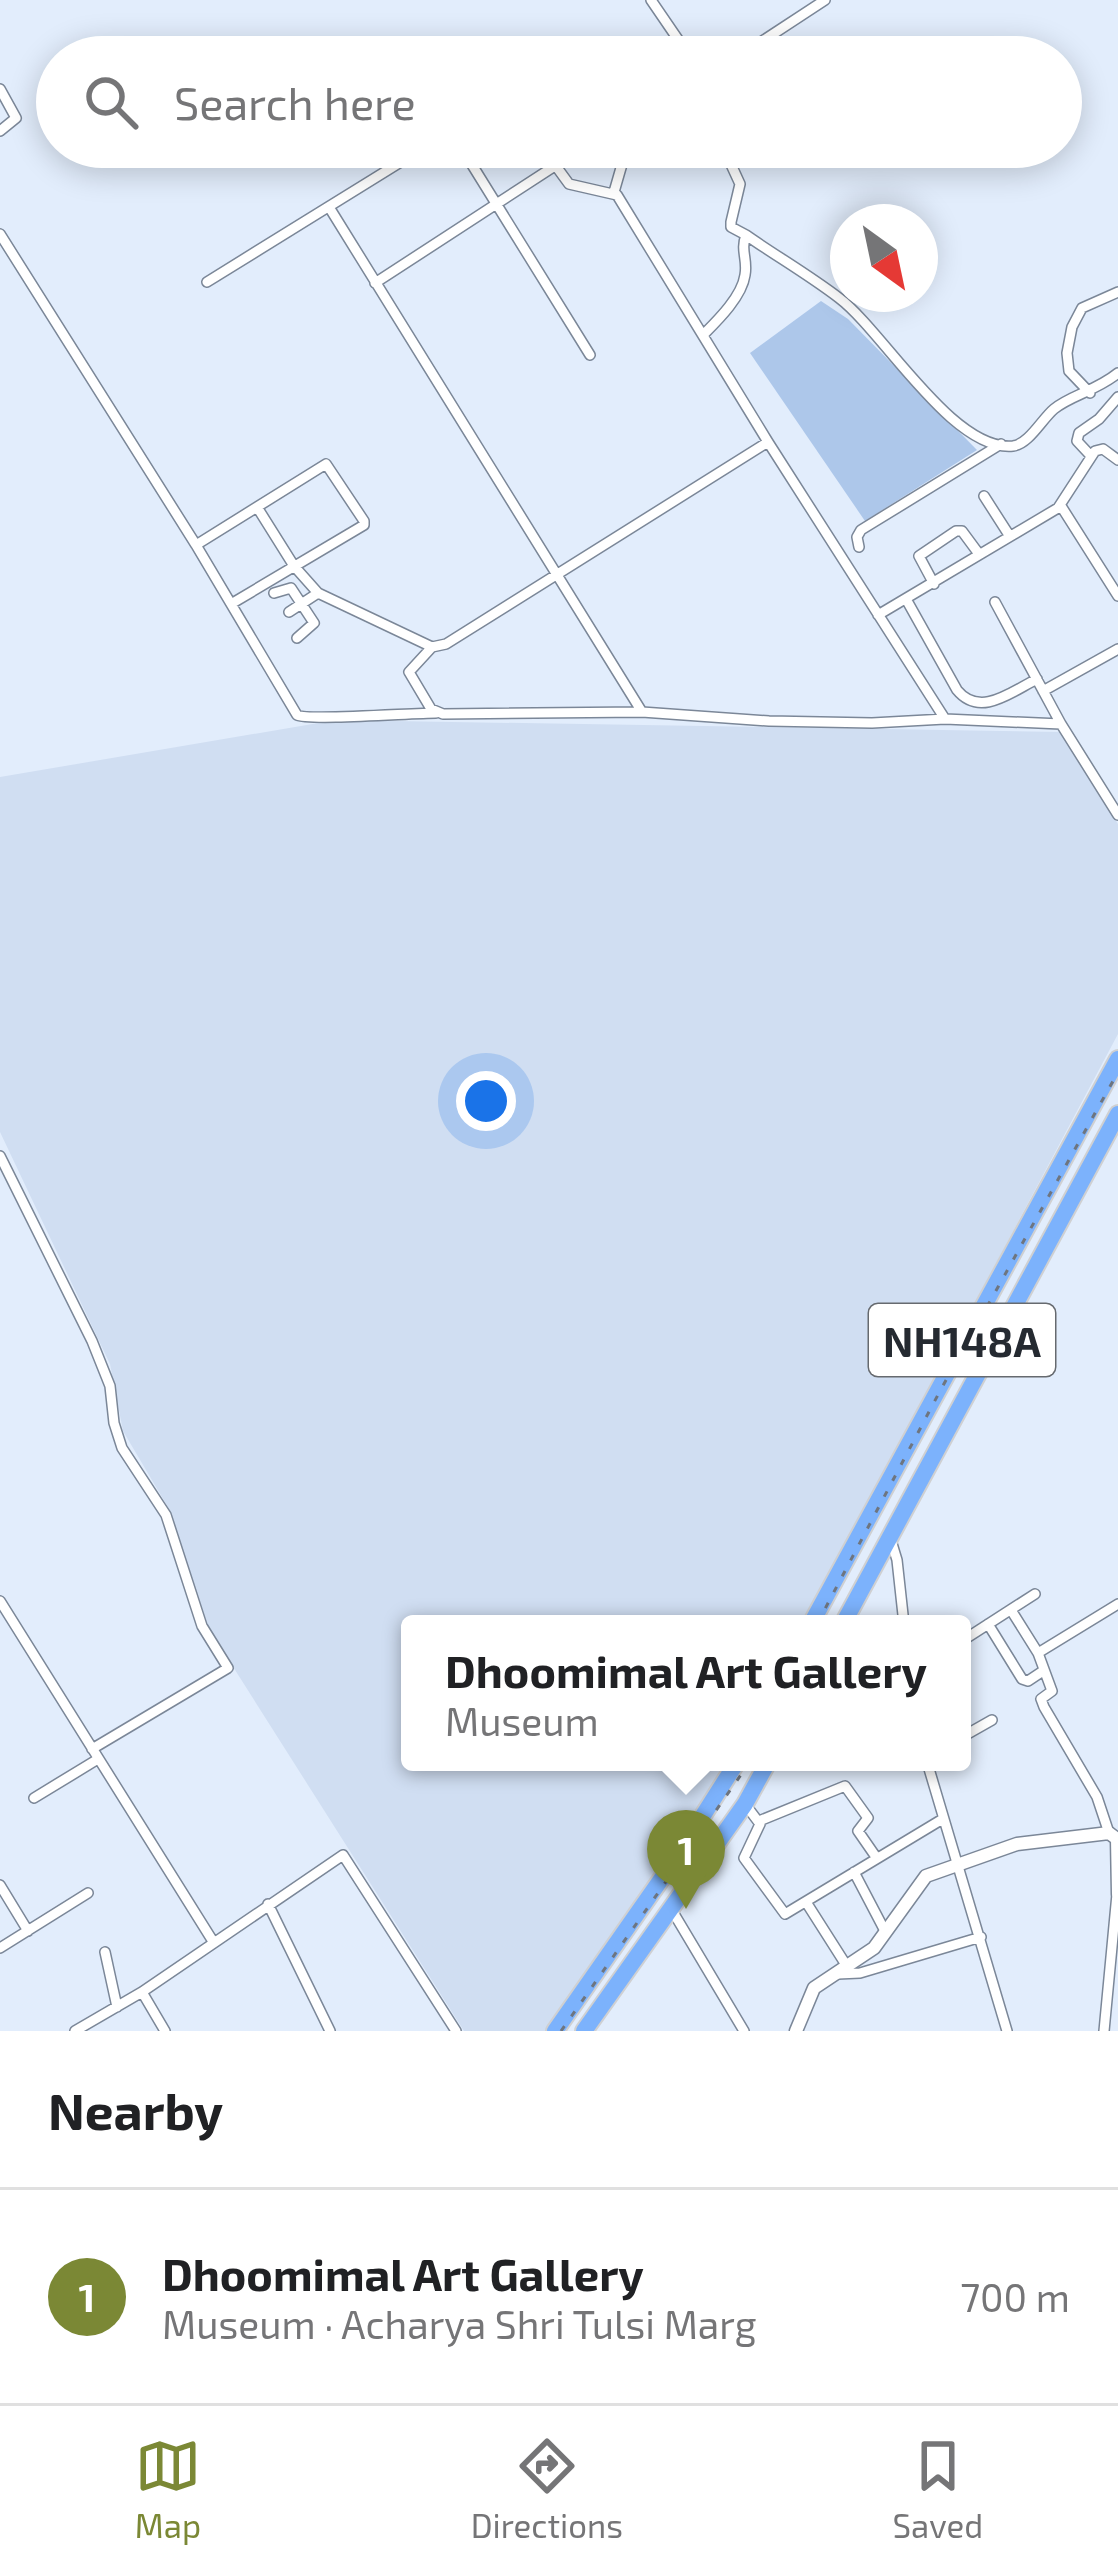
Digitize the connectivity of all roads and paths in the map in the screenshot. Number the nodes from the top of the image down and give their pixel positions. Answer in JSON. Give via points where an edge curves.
{"nodes":[{"id":1,"x":651,"y":0,"type":"edge"},
{"id":2,"x":825,"y":0,"type":"edge"},
{"id":3,"x":676,"y":36,"type":"edge"},
{"id":4,"x":770,"y":36,"type":"edge"},
{"id":5,"x":0,"y":89,"type":"edge"},
{"id":6,"x":0,"y":131,"type":"edge"},
{"id":7,"x":391,"y":168,"type":"edge"},
{"id":8,"x":474,"y":168,"type":"edge"},
{"id":9,"x":554,"y":168,"type":"edge"},
{"id":10,"x":556,"y":168,"type":"edge"},
{"id":11,"x":621,"y":168,"type":"edge"},
{"id":12,"x":733,"y":168,"type":"edge"},
{"id":13,"x":614,"y":192,"type":"junction"},
{"id":14,"x":497,"y":206,"type":"junction"},
{"id":15,"x":329,"y":207,"type":"junction"},
{"id":16,"x":0,"y":234,"type":"edge"},
{"id":17,"x":746,"y":235,"type":"junction"},
{"id":18,"x":207,"y":282,"type":"dead end"},
{"id":19,"x":375,"y":283,"type":"junction"},
{"id":20,"x":1118,"y":292,"type":"edge"},
{"id":21,"x":705,"y":334,"type":"junction"},
{"id":22,"x":590,"y":355,"type":"dead end"},
{"id":23,"x":1118,"y":373,"type":"edge"},
{"id":24,"x":1090,"y":393,"type":"junction"},
{"id":25,"x":1118,"y":397,"type":"edge"},
{"id":26,"x":768,"y":442,"type":"junction"},
{"id":27,"x":1000,"y":444,"type":"junction"},
{"id":28,"x":1090,"y":456,"type":"junction"},
{"id":29,"x":1118,"y":460,"type":"edge"},
{"id":30,"x":984,"y":496,"type":"dead end"},
{"id":31,"x":1061,"y":506,"type":"junction"},
{"id":32,"x":257,"y":507,"type":"junction"},
{"id":33,"x":1009,"y":535,"type":"junction"},
{"id":34,"x":196,"y":545,"type":"junction"},
{"id":35,"x":859,"y":547,"type":"dead end"},
{"id":36,"x":980,"y":554,"type":"junction"},
{"id":37,"x":295,"y":566,"type":"junction"},
{"id":38,"x":557,"y":573,"type":"junction"},
{"id":39,"x":934,"y":584,"type":"junction"},
{"id":40,"x":274,"y":593,"type":"dead end"},
{"id":41,"x":318,"y":593,"type":"junction"},
{"id":42,"x":1118,"y":596,"type":"edge"},
{"id":43,"x":906,"y":599,"type":"junction"},
{"id":44,"x":995,"y":602,"type":"dead end"},
{"id":45,"x":231,"y":604,"type":"junction"},
{"id":46,"x":302,"y":604,"type":"junction"},
{"id":47,"x":289,"y":612,"type":"dead end"},
{"id":48,"x":878,"y":615,"type":"junction"},
{"id":49,"x":297,"y":638,"type":"dead end"},
{"id":50,"x":432,"y":647,"type":"junction"},
{"id":51,"x":1118,"y":649,"type":"edge"},
{"id":52,"x":1037,"y":679,"type":"junction"},
{"id":53,"x":1043,"y":691,"type":"junction"},
{"id":54,"x":642,"y":712,"type":"junction"},
{"id":55,"x":436,"y":713,"type":"junction"},
{"id":56,"x":945,"y":719,"type":"junction"},
{"id":57,"x":1061,"y":724,"type":"junction"},
{"id":58,"x":1118,"y":815,"type":"edge"},
{"id":59,"x":1118,"y":1059,"type":"edge"},
{"id":60,"x":1118,"y":1114,"type":"edge"},
{"id":61,"x":0,"y":1156,"type":"edge"},
{"id":62,"x":944,"y":1374,"type":"junction"},
{"id":63,"x":972,"y":1387,"type":"junction"},
{"id":64,"x":890,"y":1537,"type":"junction"},
{"id":65,"x":1035,"y":1594,"type":"dead end"},
{"id":66,"x":0,"y":1601,"type":"edge"},
{"id":67,"x":1118,"y":1604,"type":"edge"},
{"id":68,"x":1011,"y":1610,"type":"junction"},
{"id":69,"x":817,"y":1615,"type":"edge"},
{"id":70,"x":848,"y":1615,"type":"edge"},
{"id":71,"x":903,"y":1615,"type":"edge"},
{"id":72,"x":988,"y":1624,"type":"junction"},
{"id":73,"x":971,"y":1635,"type":"edge"},
{"id":74,"x":1038,"y":1653,"type":"junction"},
{"id":75,"x":1043,"y":1671,"type":"junction"},
{"id":76,"x":992,"y":1720,"type":"dead end"},
{"id":77,"x":971,"y":1732,"type":"edge"},
{"id":78,"x":95,"y":1754,"type":"junction"},
{"id":79,"x":731,"y":1771,"type":"edge"},
{"id":80,"x":763,"y":1771,"type":"edge"},
{"id":81,"x":929,"y":1771,"type":"edge"},
{"id":82,"x":34,"y":1798,"type":"dead end"},
{"id":83,"x":745,"y":1804,"type":"junction"},
{"id":84,"x":941,"y":1820,"type":"junction"},
{"id":85,"x":759,"y":1822,"type":"junction"},
{"id":86,"x":1109,"y":1833,"type":"junction"},
{"id":87,"x":876,"y":1857,"type":"junction"},
{"id":88,"x":958,"y":1863,"type":"junction"},
{"id":89,"x":854,"y":1872,"type":"junction"},
{"id":90,"x":0,"y":1886,"type":"edge"},
{"id":91,"x":88,"y":1893,"type":"dead end"},
{"id":92,"x":1118,"y":1894,"type":"edge"},
{"id":93,"x":806,"y":1902,"type":"junction"},
{"id":94,"x":268,"y":1904,"type":"junction"},
{"id":95,"x":670,"y":1907,"type":"junction"},
{"id":96,"x":28,"y":1931,"type":"junction"},
{"id":97,"x":886,"y":1933,"type":"junction"},
{"id":98,"x":981,"y":1937,"type":"junction"},
{"id":99,"x":214,"y":1943,"type":"junction"},
{"id":100,"x":0,"y":1948,"type":"edge"},
{"id":101,"x":104,"y":1952,"type":"dead end"},
{"id":102,"x":843,"y":1971,"type":"junction"},
{"id":103,"x":142,"y":1992,"type":"junction"},
{"id":104,"x":117,"y":2007,"type":"junction"},
{"id":105,"x":75,"y":2031,"type":"edge"},
{"id":106,"x":165,"y":2031,"type":"edge"},
{"id":107,"x":330,"y":2031,"type":"edge"},
{"id":108,"x":456,"y":2031,"type":"edge"},
{"id":109,"x":555,"y":2031,"type":"edge"},
{"id":110,"x":584,"y":2031,"type":"edge"},
{"id":111,"x":744,"y":2031,"type":"edge"},
{"id":112,"x":796,"y":2031,"type":"edge"},
{"id":113,"x":1007,"y":2031,"type":"edge"},
{"id":114,"x":1104,"y":2031,"type":"edge"}],
"edges":[{"from":1,"to":3,"type":"street"},
{"from":2,"to":4,"type":"street"},
{"from":5,"to":6,"type":"street","via":[[16,118]]},
{"from":7,"to":15,"type":"street"},
{"from":8,"to":14,"type":"street"},
{"from":9,"to":14,"type":"street"},
{"from":10,"to":13,"type":"street","via":[[569,184]]},
{"from":11,"to":13,"type":"street"},
{"from":12,"to":17,"type":"street","via":[[740,184],[731,227]]},
{"from":13,"to":21,"type":"street"},
{"from":14,"to":19,"type":"street"},
{"from":14,"to":22,"type":"street"},
{"from":15,"to":18,"type":"street"},
{"from":15,"to":19,"type":"street"},
{"from":16,"to":34,"type":"street"},
{"from":17,"to":21,"type":"street","via":[[743,281]]},
{"from":17,"to":27,"type":"street","via":[[842,300],[940,408]]},
{"from":19,"to":38,"type":"street"},
{"from":20,"to":24,"type":"street","via":[[1082,308],[1072,327],[1069,371]]},
{"from":21,"to":26,"type":"street"},
{"from":23,"to":24,"type":"street"},
{"from":24,"to":27,"type":"street","via":[[1057,406],[1019,444]]},
{"from":25,"to":28,"type":"street","via":[[1078,433]]},
{"from":26,"to":38,"type":"street"},
{"from":26,"to":48,"type":"street"},
{"from":27,"to":35,"type":"street","via":[[861,530]]},
{"from":28,"to":29,"type":"street","via":[[1103,449]]},
{"from":28,"to":31,"type":"street"},
{"from":30,"to":33,"type":"street"},
{"from":31,"to":33,"type":"street"},
{"from":31,"to":42,"type":"street"},
{"from":32,"to":34,"type":"street"},
{"from":32,"to":37,"type":"street"},
{"from":32,"to":37,"type":"street","via":[[329,466],[364,524]]},
{"from":33,"to":36,"type":"street"},
{"from":34,"to":45,"type":"street"},
{"from":36,"to":39,"type":"street"},
{"from":36,"to":39,"type":"street","via":[[956,530],[919,556]]},
{"from":37,"to":41,"type":"street"},
{"from":37,"to":45,"type":"street"},
{"from":38,"to":50,"type":"street"},
{"from":38,"to":54,"type":"street"},
{"from":39,"to":43,"type":"street"},
{"from":40,"to":46,"type":"street","via":[[289,587]]},
{"from":41,"to":46,"type":"street"},
{"from":41,"to":50,"type":"street"},
{"from":43,"to":48,"type":"street"},
{"from":43,"to":52,"type":"street","via":[[967,701],[993,701]]},
{"from":44,"to":52,"type":"street"},
{"from":45,"to":55,"type":"street","via":[[302,718]]},
{"from":46,"to":47,"type":"street"},
{"from":46,"to":49,"type":"street","via":[[314,624]]},
{"from":48,"to":56,"type":"street"},
{"from":50,"to":55,"type":"street","via":[[409,672]]},
{"from":51,"to":53,"type":"street"},
{"from":52,"to":53,"type":"street"},
{"from":53,"to":57,"type":"street"},
{"from":54,"to":55,"type":"street"},
{"from":54,"to":56,"type":"street","via":[[811,722]]},
{"from":56,"to":57,"type":"street"},
{"from":57,"to":58,"type":"street"},
{"from":59,"to":62,"type":"highway","number":"NH148A"},
{"from":60,"to":63,"type":"highway","number":"NH148A"},
{"from":61,"to":78,"type":"street","via":[[92,1341],[122,1448],[166,1515],[202,1626],[228,1668]]},
{"from":62,"to":63,"type":"highway"},
{"from":62,"to":69,"type":"highway","number":"NH148A"},
{"from":63,"to":64,"type":"highway","number":"NH148A"},
{"from":64,"to":70,"type":"highway","number":"NH148A"},
{"from":64,"to":71,"type":"street"},
{"from":65,"to":68,"type":"street"},
{"from":66,"to":78,"type":"street"},
{"from":67,"to":74,"type":"street"},
{"from":68,"to":72,"type":"street"},
{"from":68,"to":74,"type":"street"},
{"from":72,"to":73,"type":"street"},
{"from":72,"to":75,"type":"street","via":[[1022,1679]]},
{"from":74,"to":75,"type":"street"},
{"from":75,"to":86,"type":"street","via":[[1052,1690],[1043,1707],[1097,1797]]},
{"from":76,"to":77,"type":"street"},
{"from":78,"to":82,"type":"street"},
{"from":78,"to":99,"type":"street"},
{"from":79,"to":109,"type":"highway"},
{"from":80,"to":83,"type":"highway"},
{"from":81,"to":84,"type":"street"},
{"from":83,"to":85,"type":"street"},
{"from":83,"to":95,"type":"highway"},
{"from":84,"to":87,"type":"street"},
{"from":84,"to":88,"type":"street"},
{"from":85,"to":87,"type":"street","via":[[846,1786],[867,1816],[858,1831]]},
{"from":85,"to":93,"type":"street","via":[[744,1854],[748,1865],[782,1913]]},
{"from":86,"to":88,"type":"street","via":[[1017,1844]]},
{"from":86,"to":92,"type":"street","via":[[1117,1839]]},
{"from":87,"to":89,"type":"street"},
{"from":88,"to":97,"type":"street","via":[[923,1878]]},
{"from":88,"to":98,"type":"street"},
{"from":89,"to":93,"type":"street"},
{"from":89,"to":97,"type":"street"},
{"from":90,"to":96,"type":"street"},
{"from":91,"to":96,"type":"street"},
{"from":92,"to":114,"type":"street"},
{"from":93,"to":102,"type":"street"},
{"from":94,"to":99,"type":"street"},
{"from":94,"to":107,"type":"street"},
{"from":94,"to":108,"type":"street","via":[[345,1856]]},
{"from":95,"to":110,"type":"highway"},
{"from":95,"to":111,"type":"street"},
{"from":96,"to":100,"type":"street"},
{"from":97,"to":102,"type":"street"},
{"from":98,"to":102,"type":"street","via":[[860,1973]]},
{"from":98,"to":113,"type":"street"},
{"from":99,"to":103,"type":"street"},
{"from":101,"to":104,"type":"street"},
{"from":102,"to":112,"type":"street","via":[[812,1990]]},
{"from":103,"to":104,"type":"street"},
{"from":103,"to":106,"type":"street"},
{"from":104,"to":105,"type":"street"}]}
